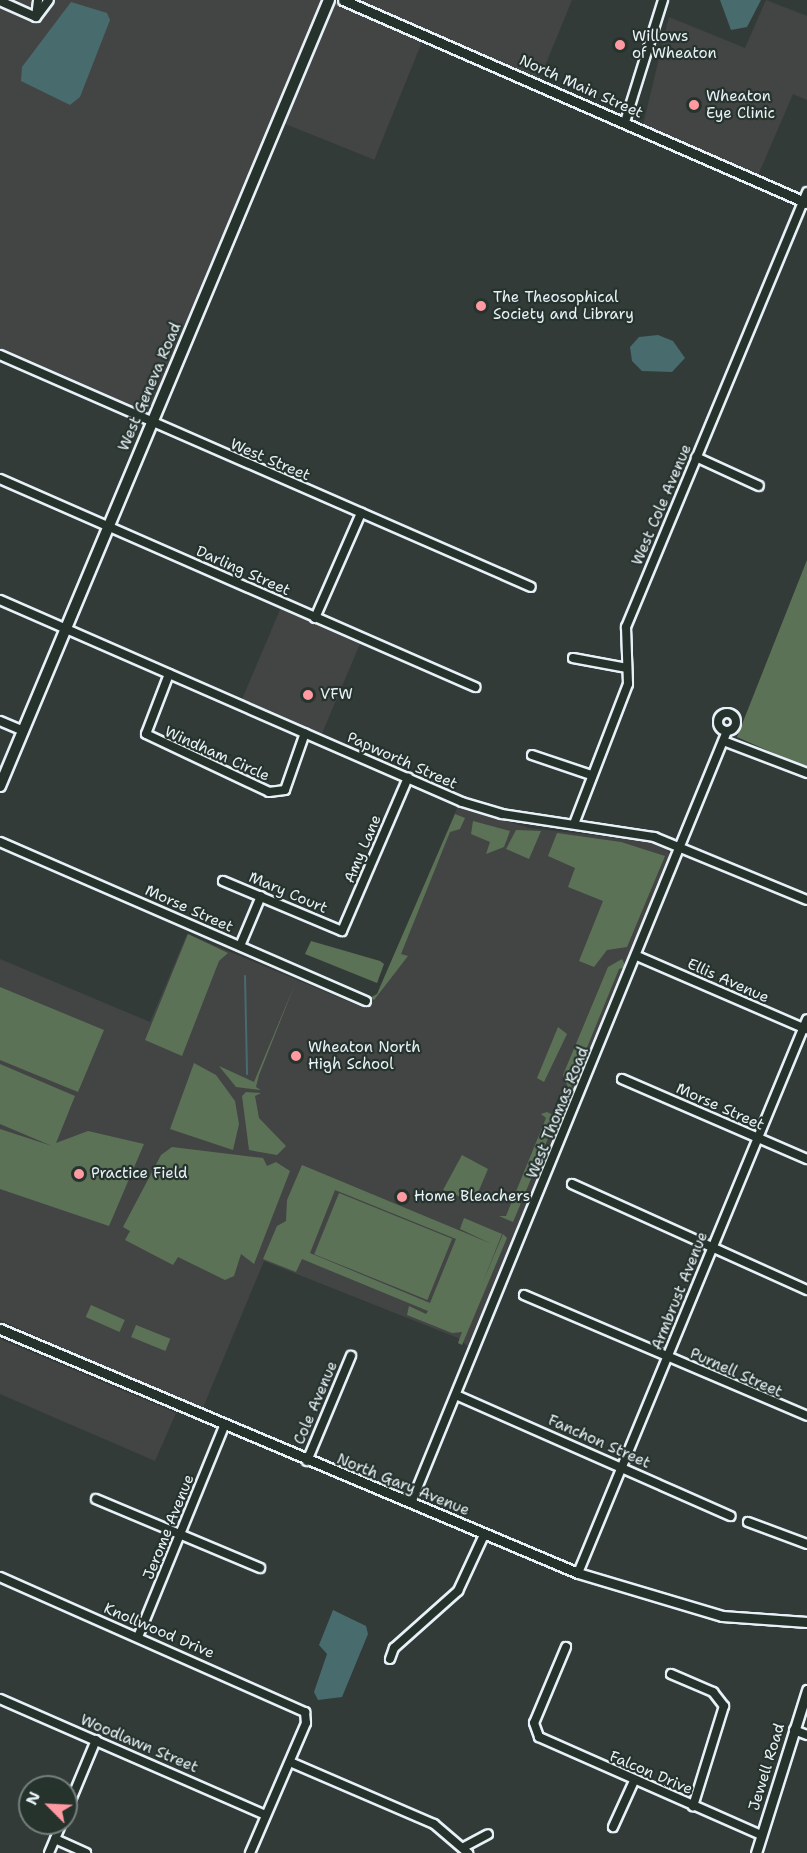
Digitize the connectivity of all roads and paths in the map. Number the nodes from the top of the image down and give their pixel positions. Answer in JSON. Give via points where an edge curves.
{"nodes":[{"id":1,"x":38,"y":0,"type":"edge"},
{"id":2,"x":49,"y":0,"type":"edge"},
{"id":3,"x":329,"y":0,"type":"edge"},
{"id":4,"x":343,"y":0,"type":"edge"},
{"id":5,"x":663,"y":0,"type":"edge"},
{"id":6,"x":0,"y":1,"type":"edge"},
{"id":7,"x":36,"y":17,"type":"junction"},
{"id":8,"x":625,"y":122,"type":"junction"},
{"id":9,"x":806,"y":199,"type":"edge"},
{"id":10,"x":0,"y":355,"type":"edge"},
{"id":11,"x":152,"y":422,"type":"junction"},
{"id":12,"x":696,"y":458,"type":"junction"},
{"id":13,"x":0,"y":479,"type":"edge"},
{"id":14,"x":759,"y":486,"type":"dead end"},
{"id":15,"x":361,"y":513,"type":"junction"},
{"id":16,"x":108,"y":527,"type":"junction"},
{"id":17,"x":531,"y":587,"type":"dead end"},
{"id":18,"x":0,"y":600,"type":"edge"},
{"id":19,"x":315,"y":618,"type":"junction"},
{"id":20,"x":66,"y":629,"type":"junction"},
{"id":21,"x":573,"y":658,"type":"dead end"},
{"id":22,"x":627,"y":668,"type":"junction"},
{"id":23,"x":169,"y":674,"type":"junction"},
{"id":24,"x":475,"y":687,"type":"dead end"},
{"id":25,"x":0,"y":721,"type":"edge"},
{"id":26,"x":23,"y":731,"type":"junction"},
{"id":27,"x":727,"y":732,"type":"dead end"},
{"id":28,"x":305,"y":733,"type":"junction"},
{"id":29,"x":726,"y":742,"type":"junction"},
{"id":30,"x":532,"y":754,"type":"dead end"},
{"id":31,"x":807,"y":772,"type":"edge"},
{"id":32,"x":591,"y":775,"type":"junction"},
{"id":33,"x":408,"y":778,"type":"junction"},
{"id":34,"x":0,"y":786,"type":"edge"},
{"id":35,"x":574,"y":824,"type":"junction"},
{"id":36,"x":0,"y":842,"type":"edge"},
{"id":37,"x":682,"y":847,"type":"junction"},
{"id":38,"x":223,"y":881,"type":"dead end"},
{"id":39,"x":261,"y":896,"type":"junction"},
{"id":40,"x":807,"y":900,"type":"edge"},
{"id":41,"x":342,"y":931,"type":"joint"},
{"id":42,"x":240,"y":946,"type":"junction"},
{"id":43,"x":638,"y":956,"type":"junction"},
{"id":44,"x":366,"y":1002,"type":"dead end"},
{"id":45,"x":807,"y":1019,"type":"edge"},
{"id":46,"x":805,"y":1029,"type":"edge"},
{"id":47,"x":622,"y":1079,"type":"dead end"},
{"id":48,"x":758,"y":1138,"type":"junction"},
{"id":49,"x":807,"y":1159,"type":"edge"},
{"id":50,"x":572,"y":1184,"type":"dead end"},
{"id":51,"x":712,"y":1248,"type":"junction"},
{"id":52,"x":807,"y":1290,"type":"edge"},
{"id":53,"x":524,"y":1294,"type":"dead end"},
{"id":54,"x":0,"y":1329,"type":"edge"},
{"id":55,"x":351,"y":1356,"type":"dead end"},
{"id":56,"x":667,"y":1357,"type":"junction"},
{"id":57,"x":456,"y":1395,"type":"junction"},
{"id":58,"x":807,"y":1416,"type":"edge"},
{"id":59,"x":224,"y":1426,"type":"junction"},
{"id":60,"x":307,"y":1461,"type":"junction"},
{"id":61,"x":622,"y":1467,"type":"junction"},
{"id":62,"x":96,"y":1498,"type":"dead end"},
{"id":63,"x":411,"y":1503,"type":"junction"},
{"id":64,"x":730,"y":1515,"type":"dead end"},
{"id":65,"x":748,"y":1522,"type":"dead end"},
{"id":66,"x":181,"y":1534,"type":"junction"},
{"id":67,"x":484,"y":1535,"type":"junction"},
{"id":68,"x":807,"y":1544,"type":"edge"},
{"id":69,"x":260,"y":1568,"type":"dead end"},
{"id":70,"x":578,"y":1573,"type":"junction"},
{"id":71,"x":0,"y":1577,"type":"edge"},
{"id":72,"x":807,"y":1622,"type":"edge"},
{"id":73,"x":138,"y":1637,"type":"junction"},
{"id":74,"x":566,"y":1647,"type":"dead end"},
{"id":75,"x":390,"y":1659,"type":"dead end"},
{"id":76,"x":671,"y":1674,"type":"dead end"},
{"id":77,"x":807,"y":1690,"type":"edge"},
{"id":78,"x":0,"y":1699,"type":"edge"},
{"id":79,"x":807,"y":1725,"type":"edge"},
{"id":80,"x":796,"y":1726,"type":"junction"},
{"id":81,"x":807,"y":1735,"type":"edge"},
{"id":82,"x":96,"y":1740,"type":"junction"},
{"id":83,"x":290,"y":1762,"type":"junction"},
{"id":84,"x":634,"y":1781,"type":"junction"},
{"id":85,"x":78,"y":1783,"type":"edge"},
{"id":86,"x":693,"y":1806,"type":"junction"},
{"id":87,"x":266,"y":1815,"type":"junction"},
{"id":88,"x":613,"y":1827,"type":"dead end"},
{"id":89,"x":488,"y":1834,"type":"dead end"},
{"id":90,"x":57,"y":1835,"type":"edge"},
{"id":91,"x":761,"y":1835,"type":"junction"},
{"id":92,"x":55,"y":1839,"type":"junction"},
{"id":93,"x":466,"y":1850,"type":"edge"},
{"id":94,"x":49,"y":1853,"type":"edge"},
{"id":95,"x":86,"y":1853,"type":"edge"},
{"id":96,"x":250,"y":1853,"type":"edge"},
{"id":97,"x":756,"y":1853,"type":"edge"}],
"edges":[{"from":1,"to":7,"type":"street"},
{"from":2,"to":7,"type":"street"},
{"from":3,"to":11,"type":"main road","name":"West Geneva Road"},
{"from":4,"to":8,"type":"street","name":"North Main Street"},
{"from":5,"to":8,"type":"street"},
{"from":6,"to":7,"type":"street"},
{"from":8,"to":9,"type":"street","name":"North Main Street"},
{"from":9,"to":12,"type":"street","name":"West Cole Avenue"},
{"from":10,"to":11,"type":"street","name":"West Street"},
{"from":11,"to":15,"type":"street","name":"West Street"},
{"from":11,"to":16,"type":"main road","name":"West Geneva Road"},
{"from":12,"to":14,"type":"street"},
{"from":12,"to":22,"type":"street","name":"West Cole Avenue","via":[[626,627]]},
{"from":13,"to":16,"type":"street","name":"Darling Street"},
{"from":15,"to":17,"type":"street","name":"West Street"},
{"from":15,"to":19,"type":"street"},
{"from":16,"to":19,"type":"street","name":"Darling Street"},
{"from":16,"to":20,"type":"main road","name":"West Geneva Road"},
{"from":18,"to":20,"type":"street","name":"Papworth Street"},
{"from":19,"to":24,"type":"street","name":"Darling Street"},
{"from":20,"to":23,"type":"street","name":"Papworth Street"},
{"from":20,"to":26,"type":"main road","name":"West Geneva Road"},
{"from":21,"to":22,"type":"street"},
{"from":22,"to":32,"type":"street","name":"West Cole Avenue","via":[[625,692]]},
{"from":23,"to":28,"type":"street","name":"Papworth Street"},
{"from":23,"to":28,"type":"street","name":"Windham Circle","via":[[146,734],[248,783],[275,794],[285,790]]},
{"from":25,"to":26,"type":"street"},
{"from":26,"to":34,"type":"main road","name":"West Geneva Road"},
{"from":27,"to":29,"type":"street","name":"West Thomas Road"},
{"from":28,"to":33,"type":"street","name":"Papworth Street"},
{"from":29,"to":31,"type":"street"},
{"from":29,"to":37,"type":"street","name":"West Thomas Road"},
{"from":30,"to":32,"type":"street"},
{"from":32,"to":35,"type":"street","name":"West Cole Avenue"},
{"from":33,"to":35,"type":"street","name":"Papworth Street","via":[[486,810]]},
{"from":33,"to":41,"type":"street","name":"Amy Lane"},
{"from":35,"to":37,"type":"street","name":"Papworth Street","via":[[635,832]]},
{"from":36,"to":42,"type":"street","name":"Morse Street"},
{"from":37,"to":40,"type":"street","name":"Papworth Street"},
{"from":37,"to":43,"type":"street","name":"West Thomas Road"},
{"from":38,"to":39,"type":"street","name":"Mary Court"},
{"from":39,"to":41,"type":"street","name":"Mary Court"},
{"from":39,"to":42,"type":"street"},
{"from":42,"to":44,"type":"street","name":"Morse Street"},
{"from":43,"to":46,"type":"street","name":"Ellis Avenue"},
{"from":43,"to":57,"type":"street","name":"West Thomas Road"},
{"from":45,"to":46,"type":"street","name":"Armbrust Avenue"},
{"from":46,"to":48,"type":"street","name":"Armbrust Avenue"},
{"from":47,"to":48,"type":"street","name":"Morse Street"},
{"from":48,"to":49,"type":"street","name":"Morse Street"},
{"from":48,"to":51,"type":"street","name":"Armbrust Avenue"},
{"from":50,"to":51,"type":"street"},
{"from":51,"to":52,"type":"street"},
{"from":51,"to":56,"type":"street","name":"Armbrust Avenue"},
{"from":53,"to":56,"type":"street","name":"Purnell Street"},
{"from":54,"to":59,"type":"street","name":"North Gary Avenue"},
{"from":55,"to":60,"type":"street","name":"Cole Avenue"},
{"from":56,"to":58,"type":"street","name":"Purnell Street"},
{"from":56,"to":61,"type":"street","name":"Armbrust Avenue"},
{"from":57,"to":61,"type":"street","name":"Fanchon Street"},
{"from":57,"to":63,"type":"street","name":"West Thomas Road"},
{"from":59,"to":60,"type":"street","name":"North Gary Avenue"},
{"from":59,"to":66,"type":"street","name":"Jerome Avenue"},
{"from":60,"to":63,"type":"street","name":"North Gary Avenue"},
{"from":61,"to":64,"type":"street","name":"Fanchon Street"},
{"from":61,"to":70,"type":"street","name":"Armbrust Avenue"},
{"from":62,"to":66,"type":"street"},
{"from":63,"to":67,"type":"street","name":"North Gary Avenue"},
{"from":65,"to":68,"type":"street"},
{"from":66,"to":69,"type":"street"},
{"from":66,"to":73,"type":"street","name":"Jerome Avenue"},
{"from":67,"to":70,"type":"street","name":"North Gary Avenue"},
{"from":67,"to":75,"type":"street","via":[[458,1591],[394,1648]]},
{"from":70,"to":72,"type":"street","name":"North Gary Avenue","via":[[722,1616]]},
{"from":71,"to":73,"type":"street","name":"Knollwood Drive"},
{"from":73,"to":83,"type":"street","name":"Knollwood Drive","via":[[305,1712]]},
{"from":74,"to":84,"type":"street","name":"Falcon Drive","via":[[534,1730],[543,1740]]},
{"from":76,"to":86,"type":"street","via":[[713,1692],[724,1706]]},
{"from":77,"to":80,"type":"street","name":"Jewell Road"},
{"from":78,"to":82,"type":"street","name":"Woodlawn Street"},
{"from":79,"to":80,"type":"street"},
{"from":80,"to":81,"type":"street"},
{"from":80,"to":91,"type":"street","name":"Jewell Road"},
{"from":82,"to":85,"type":"street"},
{"from":82,"to":87,"type":"street","name":"Woodlawn Street"},
{"from":83,"to":87,"type":"street"},
{"from":83,"to":93,"type":"street","via":[[434,1824]]},
{"from":84,"to":86,"type":"street","name":"Falcon Drive"},
{"from":84,"to":88,"type":"street"},
{"from":86,"to":91,"type":"street","name":"Falcon Drive"},
{"from":87,"to":96,"type":"street"},
{"from":89,"to":93,"type":"street"},
{"from":90,"to":92,"type":"street"},
{"from":91,"to":97,"type":"street","name":"Jewell Road"},
{"from":92,"to":94,"type":"street"},
{"from":92,"to":95,"type":"street"}]}
